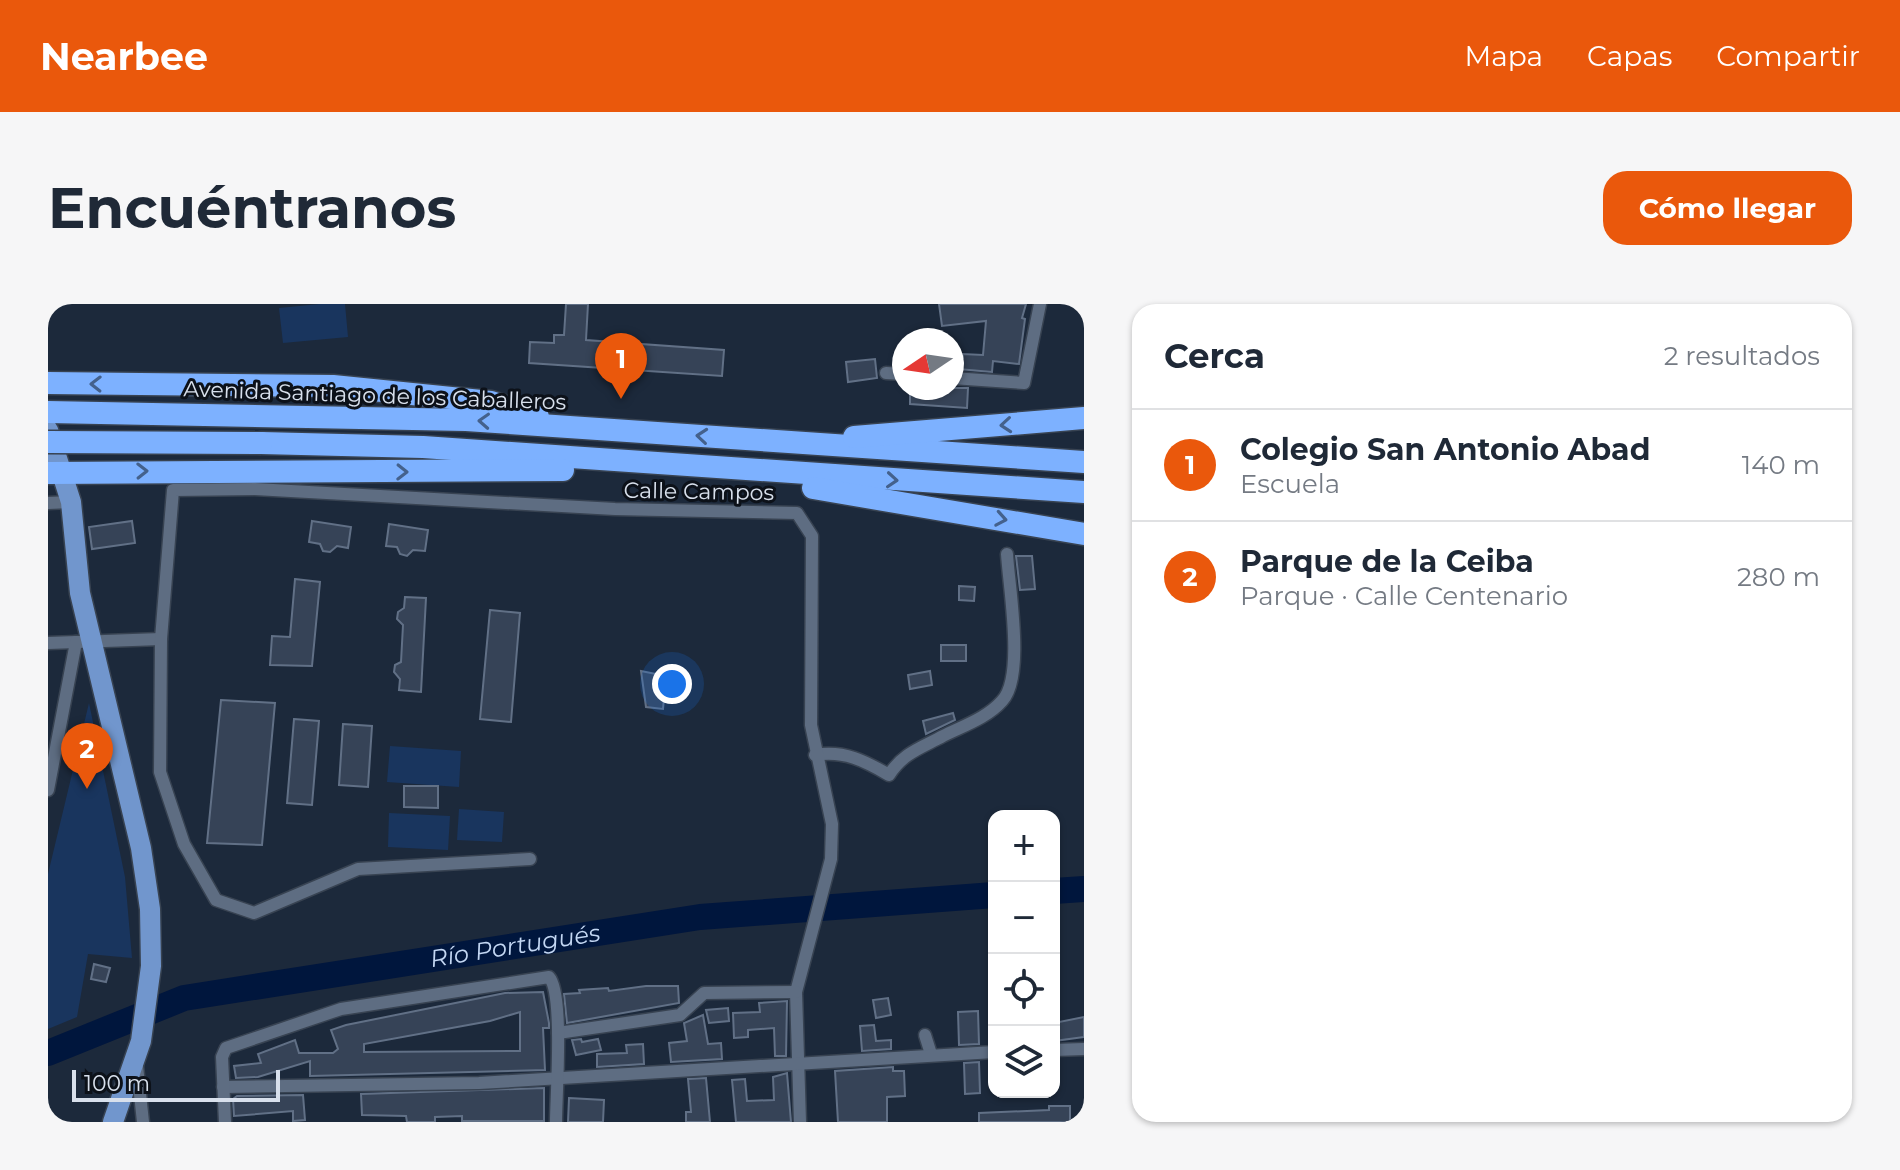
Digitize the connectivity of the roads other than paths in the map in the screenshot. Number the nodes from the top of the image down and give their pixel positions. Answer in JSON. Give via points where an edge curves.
{"nodes":[{"id":1,"x":1040,"y":304,"type":"edge"},
{"id":2,"x":886,"y":373,"type":"dead end"},
{"id":3,"x":892,"y":373,"type":"edge"},
{"id":4,"x":964,"y":379,"type":"edge"},
{"id":5,"x":48,"y":383,"type":"edge"},
{"id":6,"x":48,"y":412,"type":"edge"},
{"id":7,"x":1084,"y":418,"type":"edge"},
{"id":8,"x":561,"y":425,"type":"junction"},
{"id":9,"x":48,"y":430,"type":"edge"},
{"id":10,"x":48,"y":442,"type":"edge"},
{"id":11,"x":780,"y":443,"type":"junction"},
{"id":12,"x":607,"y":462,"type":"junction"},
{"id":13,"x":1084,"y":462,"type":"edge"},
{"id":14,"x":758,"y":471,"type":"junction"},
{"id":15,"x":56,"y":473,"type":"edge"},
{"id":16,"x":1084,"y":492,"type":"edge"},
{"id":17,"x":71,"y":502,"type":"junction"},
{"id":18,"x":48,"y":503,"type":"edge"},
{"id":19,"x":1084,"y":534,"type":"edge"},
{"id":20,"x":1007,"y":554,"type":"dead end"},
{"id":21,"x":161,"y":639,"type":"junction"},
{"id":22,"x":84,"y":642,"type":"junction"},
{"id":23,"x":48,"y":643,"type":"edge"},
{"id":24,"x":815,"y":755,"type":"junction"},
{"id":25,"x":48,"y":790,"type":"edge"},
{"id":26,"x":530,"y":859,"type":"dead end"},
{"id":27,"x":796,"y":992,"type":"junction"},
{"id":28,"x":558,"y":1033,"type":"junction"},
{"id":29,"x":925,"y":1035,"type":"dead end"},
{"id":30,"x":1084,"y":1049,"type":"edge"},
{"id":31,"x":1060,"y":1050,"type":"edge"},
{"id":32,"x":988,"y":1052,"type":"edge"},
{"id":33,"x":931,"y":1054,"type":"junction"},
{"id":34,"x":136,"y":1057,"type":"junction"},
{"id":35,"x":798,"y":1063,"type":"junction"},
{"id":36,"x":556,"y":1078,"type":"junction"},
{"id":37,"x":223,"y":1087,"type":"junction"},
{"id":38,"x":113,"y":1122,"type":"edge"},
{"id":39,"x":143,"y":1122,"type":"edge"},
{"id":40,"x":225,"y":1122,"type":"edge"},
{"id":41,"x":556,"y":1122,"type":"edge"},
{"id":42,"x":800,"y":1122,"type":"edge"}],
"edges":[{"from":1,"to":4,"type":"street","via":[[1024,383]]},
{"from":2,"to":3,"type":"street"},
{"from":8,"to":5,"type":"highway","one_way":true,"via":[[491,402],[333,386]]},
{"from":8,"to":6,"type":"highway","name":"Avenida Santiago de los Caballeros","one_way":true},
{"from":7,"to":11,"type":"highway","one_way":true},
{"from":11,"to":8,"type":"highway","name":"Avenida Santiago de los Caballeros","one_way":true},
{"from":9,"to":15,"type":"main road"},
{"from":10,"to":12,"type":"highway","bridge":true,"via":[[423,447]]},
{"from":11,"to":13,"type":"highway","name":"Avenida Santiago de los Caballeros"},
{"from":12,"to":14,"type":"highway"},
{"from":15,"to":12,"type":"highway","one_way":true,"via":[[553,471]]},
{"from":14,"to":16,"type":"highway","one_way":true},
{"from":14,"to":19,"type":"highway","one_way":true,"via":[[809,487]]},
{"from":15,"to":17,"type":"main road"},
{"from":17,"to":18,"type":"street"},
{"from":17,"to":22,"type":"main road"},
{"from":20,"to":24,"type":"street","via":[[1014,660],[1008,693],[1000,704],[907,753],[889,775],[834,751]]},
{"from":21,"to":22,"type":"street"},
{"from":21,"to":24,"type":"street","name":"Calle Campos","via":[[173,490],[255,489],[615,509],[797,513],[812,536]]},
{"from":21,"to":26,"type":"street","via":[[160,772],[184,844],[216,900],[254,913],[358,869]]},
{"from":22,"to":23,"type":"street"},
{"from":22,"to":25,"type":"street"},
{"from":22,"to":34,"type":"main road","via":[[141,848],[150,909],[151,966]]},
{"from":24,"to":27,"type":"street","name":"Calle Campos","via":[[832,824],[831,859]]},
{"from":27,"to":28,"type":"street","via":[[704,993],[680,1015]]},
{"from":27,"to":35,"type":"street","name":"Calle Campos"},
{"from":28,"to":36,"type":"street"},
{"from":28,"to":37,"type":"street","via":[[555,983],[549,977],[341,1009],[223,1051]]},
{"from":29,"to":33,"type":"street"},
{"from":30,"to":31,"type":"street"},
{"from":32,"to":33,"type":"street"},
{"from":33,"to":35,"type":"street"},
{"from":34,"to":38,"type":"main road"},
{"from":34,"to":39,"type":"street"},
{"from":35,"to":36,"type":"street"},
{"from":35,"to":42,"type":"street","name":"Calle Campos"},
{"from":36,"to":37,"type":"street"},
{"from":36,"to":41,"type":"street"},
{"from":37,"to":40,"type":"street"}]}
